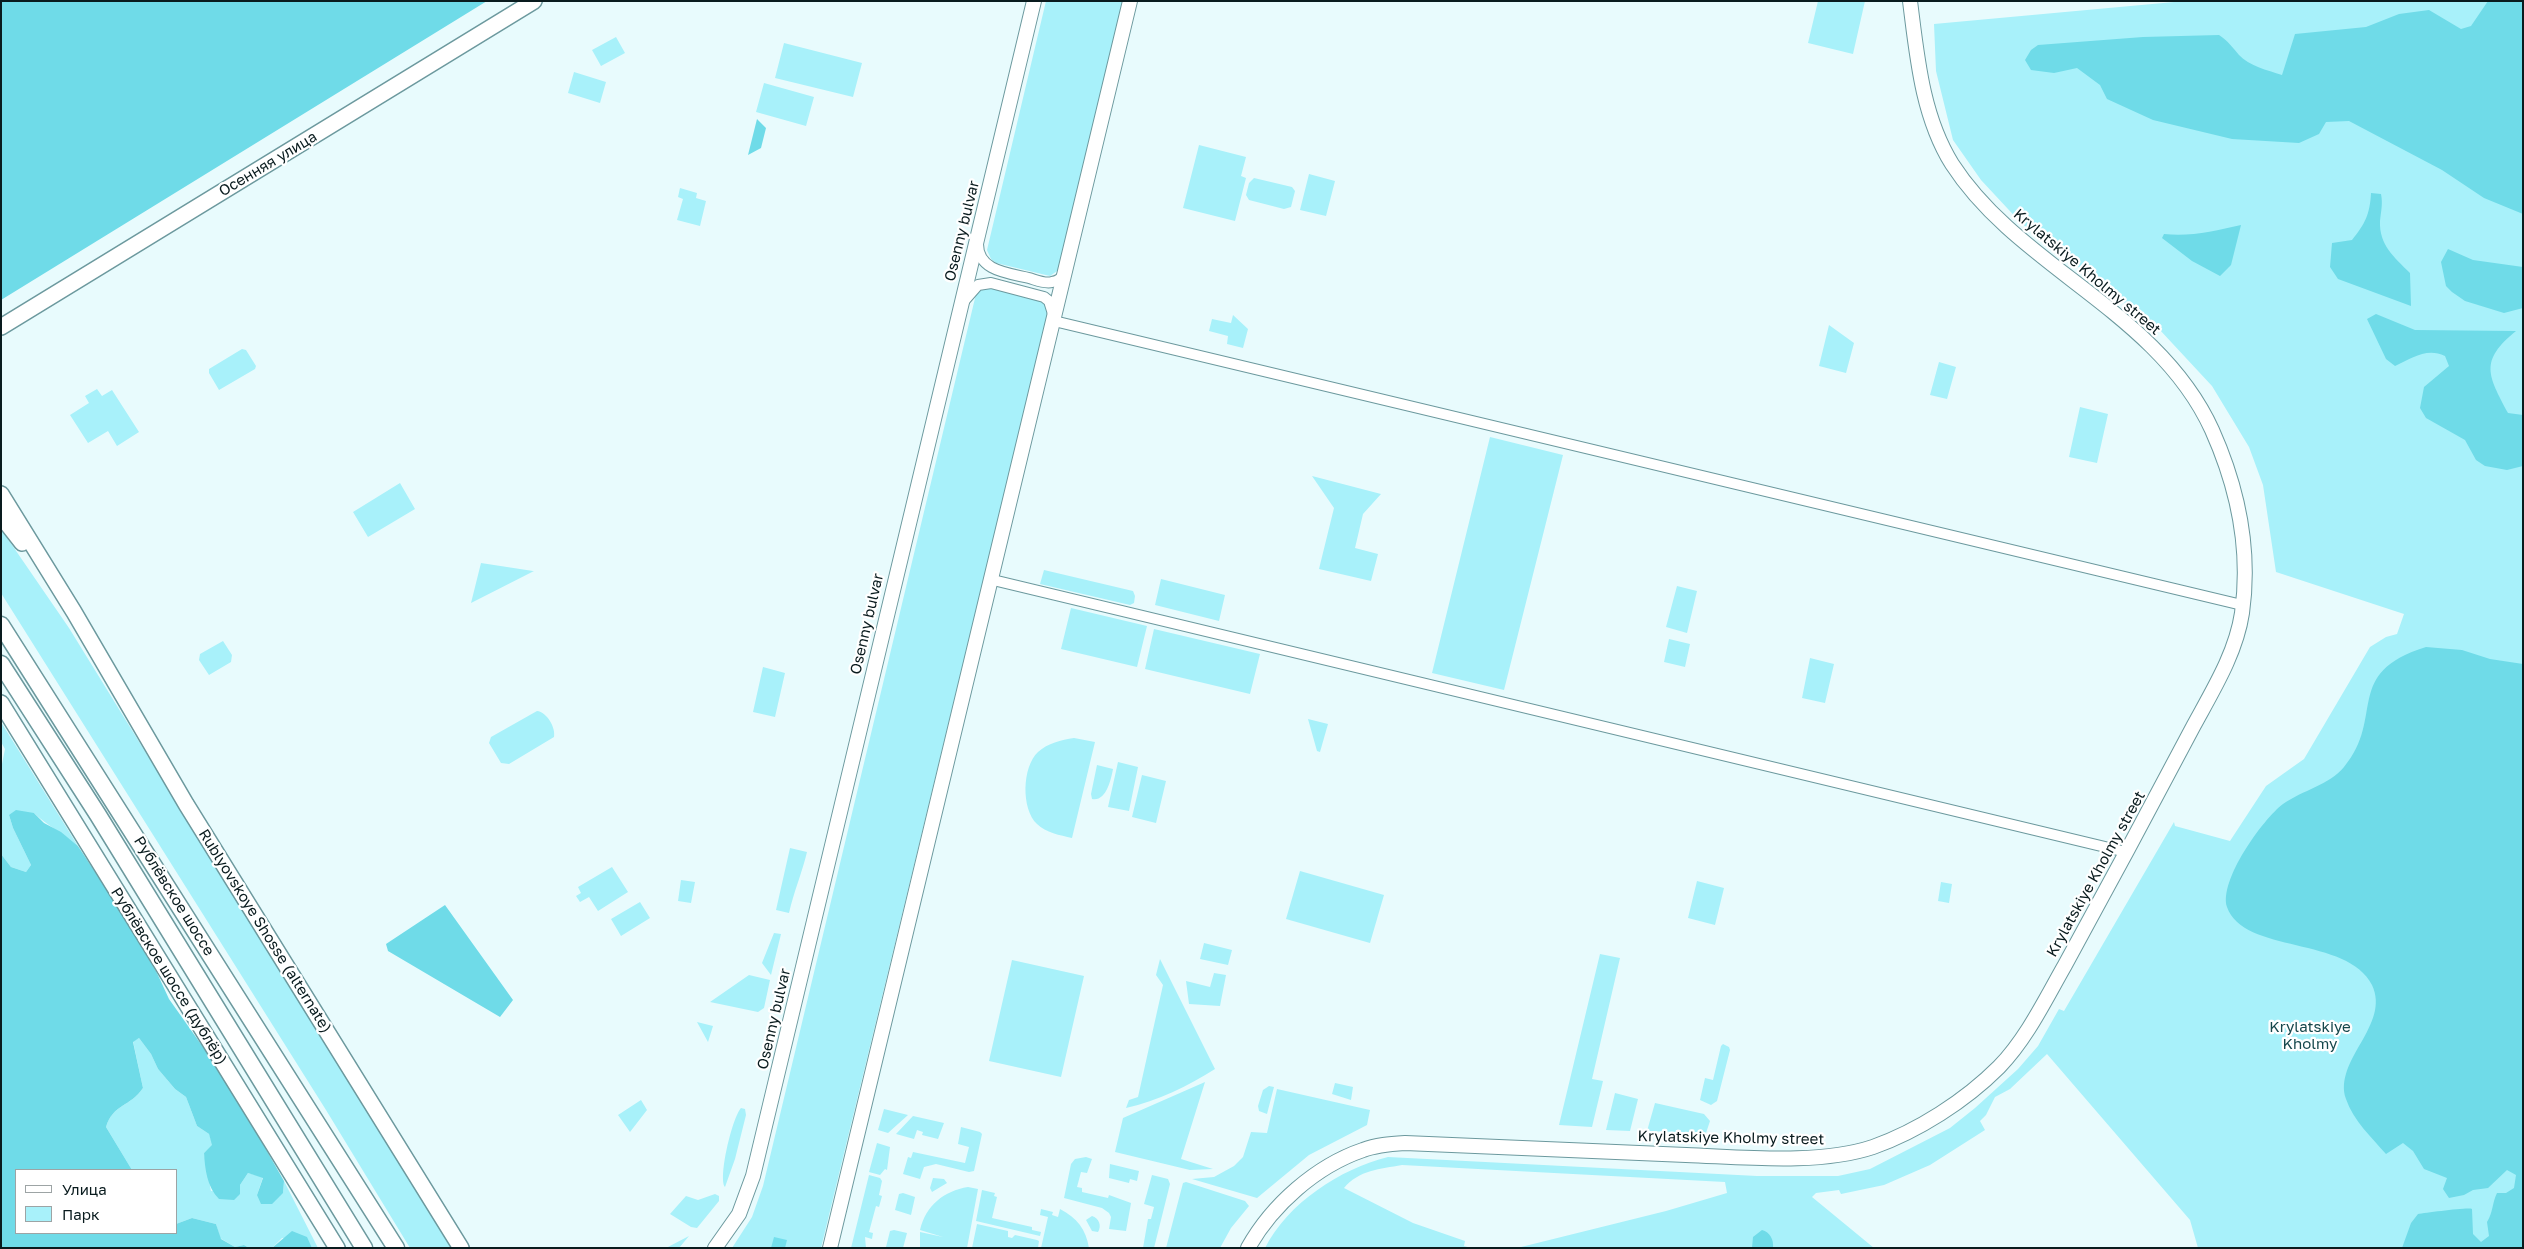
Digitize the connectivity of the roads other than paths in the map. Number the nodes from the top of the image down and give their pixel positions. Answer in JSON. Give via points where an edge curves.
{"nodes":[{"id":1,"x":534,"y":1,"type":"edge"},
{"id":2,"x":1034,"y":1,"type":"edge"},
{"id":3,"x":1130,"y":1,"type":"edge"},
{"id":4,"x":1910,"y":1,"type":"edge"},
{"id":5,"x":978,"y":233,"type":"junction"},
{"id":6,"x":1067,"y":266,"type":"junction"},
{"id":7,"x":960,"y":307,"type":"junction"},
{"id":8,"x":1054,"y":319,"type":"junction"},
{"id":9,"x":1,"y":327,"type":"edge"},
{"id":10,"x":1,"y":494,"type":"edge"},
{"id":11,"x":1,"y":516,"type":"edge"},
{"id":12,"x":993,"y":580,"type":"junction"},
{"id":13,"x":2242,"y":605,"type":"junction"},
{"id":14,"x":74,"y":612,"type":"junction"},
{"id":15,"x":1,"y":625,"type":"edge"},
{"id":16,"x":1,"y":664,"type":"edge"},
{"id":17,"x":1,"y":703,"type":"edge"},
{"id":18,"x":2126,"y":852,"type":"junction"},
{"id":19,"x":337,"y":1248,"type":"edge"},
{"id":20,"x":364,"y":1248,"type":"edge"},
{"id":21,"x":396,"y":1248,"type":"edge"},
{"id":22,"x":461,"y":1248,"type":"edge"},
{"id":23,"x":716,"y":1248,"type":"edge"},
{"id":24,"x":830,"y":1248,"type":"edge"},
{"id":25,"x":1248,"y":1248,"type":"edge"}],
"edges":[{"from":1,"to":9,"type":"main road","name":"Осенняя улица"},
{"from":2,"to":5,"type":"street","name":"Osenny bulvar"},
{"from":3,"to":6,"type":"street"},
{"from":4,"to":13,"type":"street","name":"Krylatskiye Kholmy street","via":[[1925,96],[1935,130],[1951,162],[1976,195],[2004,223],[2134,330],[2178,375],[2202,410],[2229,471],[2238,506],[2243,542]]},
{"from":5,"to":6,"type":"street","via":[[980,256],[997,270],[1051,283],[1061,278]]},
{"from":5,"to":7,"type":"street","name":"Osenny bulvar"},
{"from":6,"to":8,"type":"street"},
{"from":7,"to":8,"type":"street","via":[[978,285],[991,283],[1044,296],[1049,301]]},
{"from":7,"to":23,"type":"street","name":"Osenny bulvar","via":[[753,1176],[738,1214]]},
{"from":8,"to":12,"type":"street"},
{"from":8,"to":13,"type":"street"},
{"from":10,"to":14,"type":"main road"},
{"from":11,"to":14,"type":"main road"},
{"from":12,"to":18,"type":"street"},
{"from":12,"to":24,"type":"street"},
{"from":13,"to":18,"type":"street","name":"Krylatskiye Kholmy street","via":[[2234,643],[2219,678]]},
{"from":14,"to":22,"type":"main road","name":"Rublyovskoye Shosse (alternate)","via":[[186,804]]},
{"from":15,"to":21,"type":"main road","name":"Рублёвское шоссе"},
{"from":16,"to":20,"type":"main road","name":"Рублёвское шоссе","via":[[98,815]]},
{"from":17,"to":19,"type":"main road","name":"Рублёвское шоссе (дублёр)"},
{"from":18,"to":25,"type":"street","name":"Krylatskiye Kholmy street","via":[[2044,1004],[2015,1048],[1970,1093],[1897,1137],[1840,1155],[1764,1157],[1404,1143],[1383,1145],[1362,1150],[1308,1180],[1270,1216]]}]}
